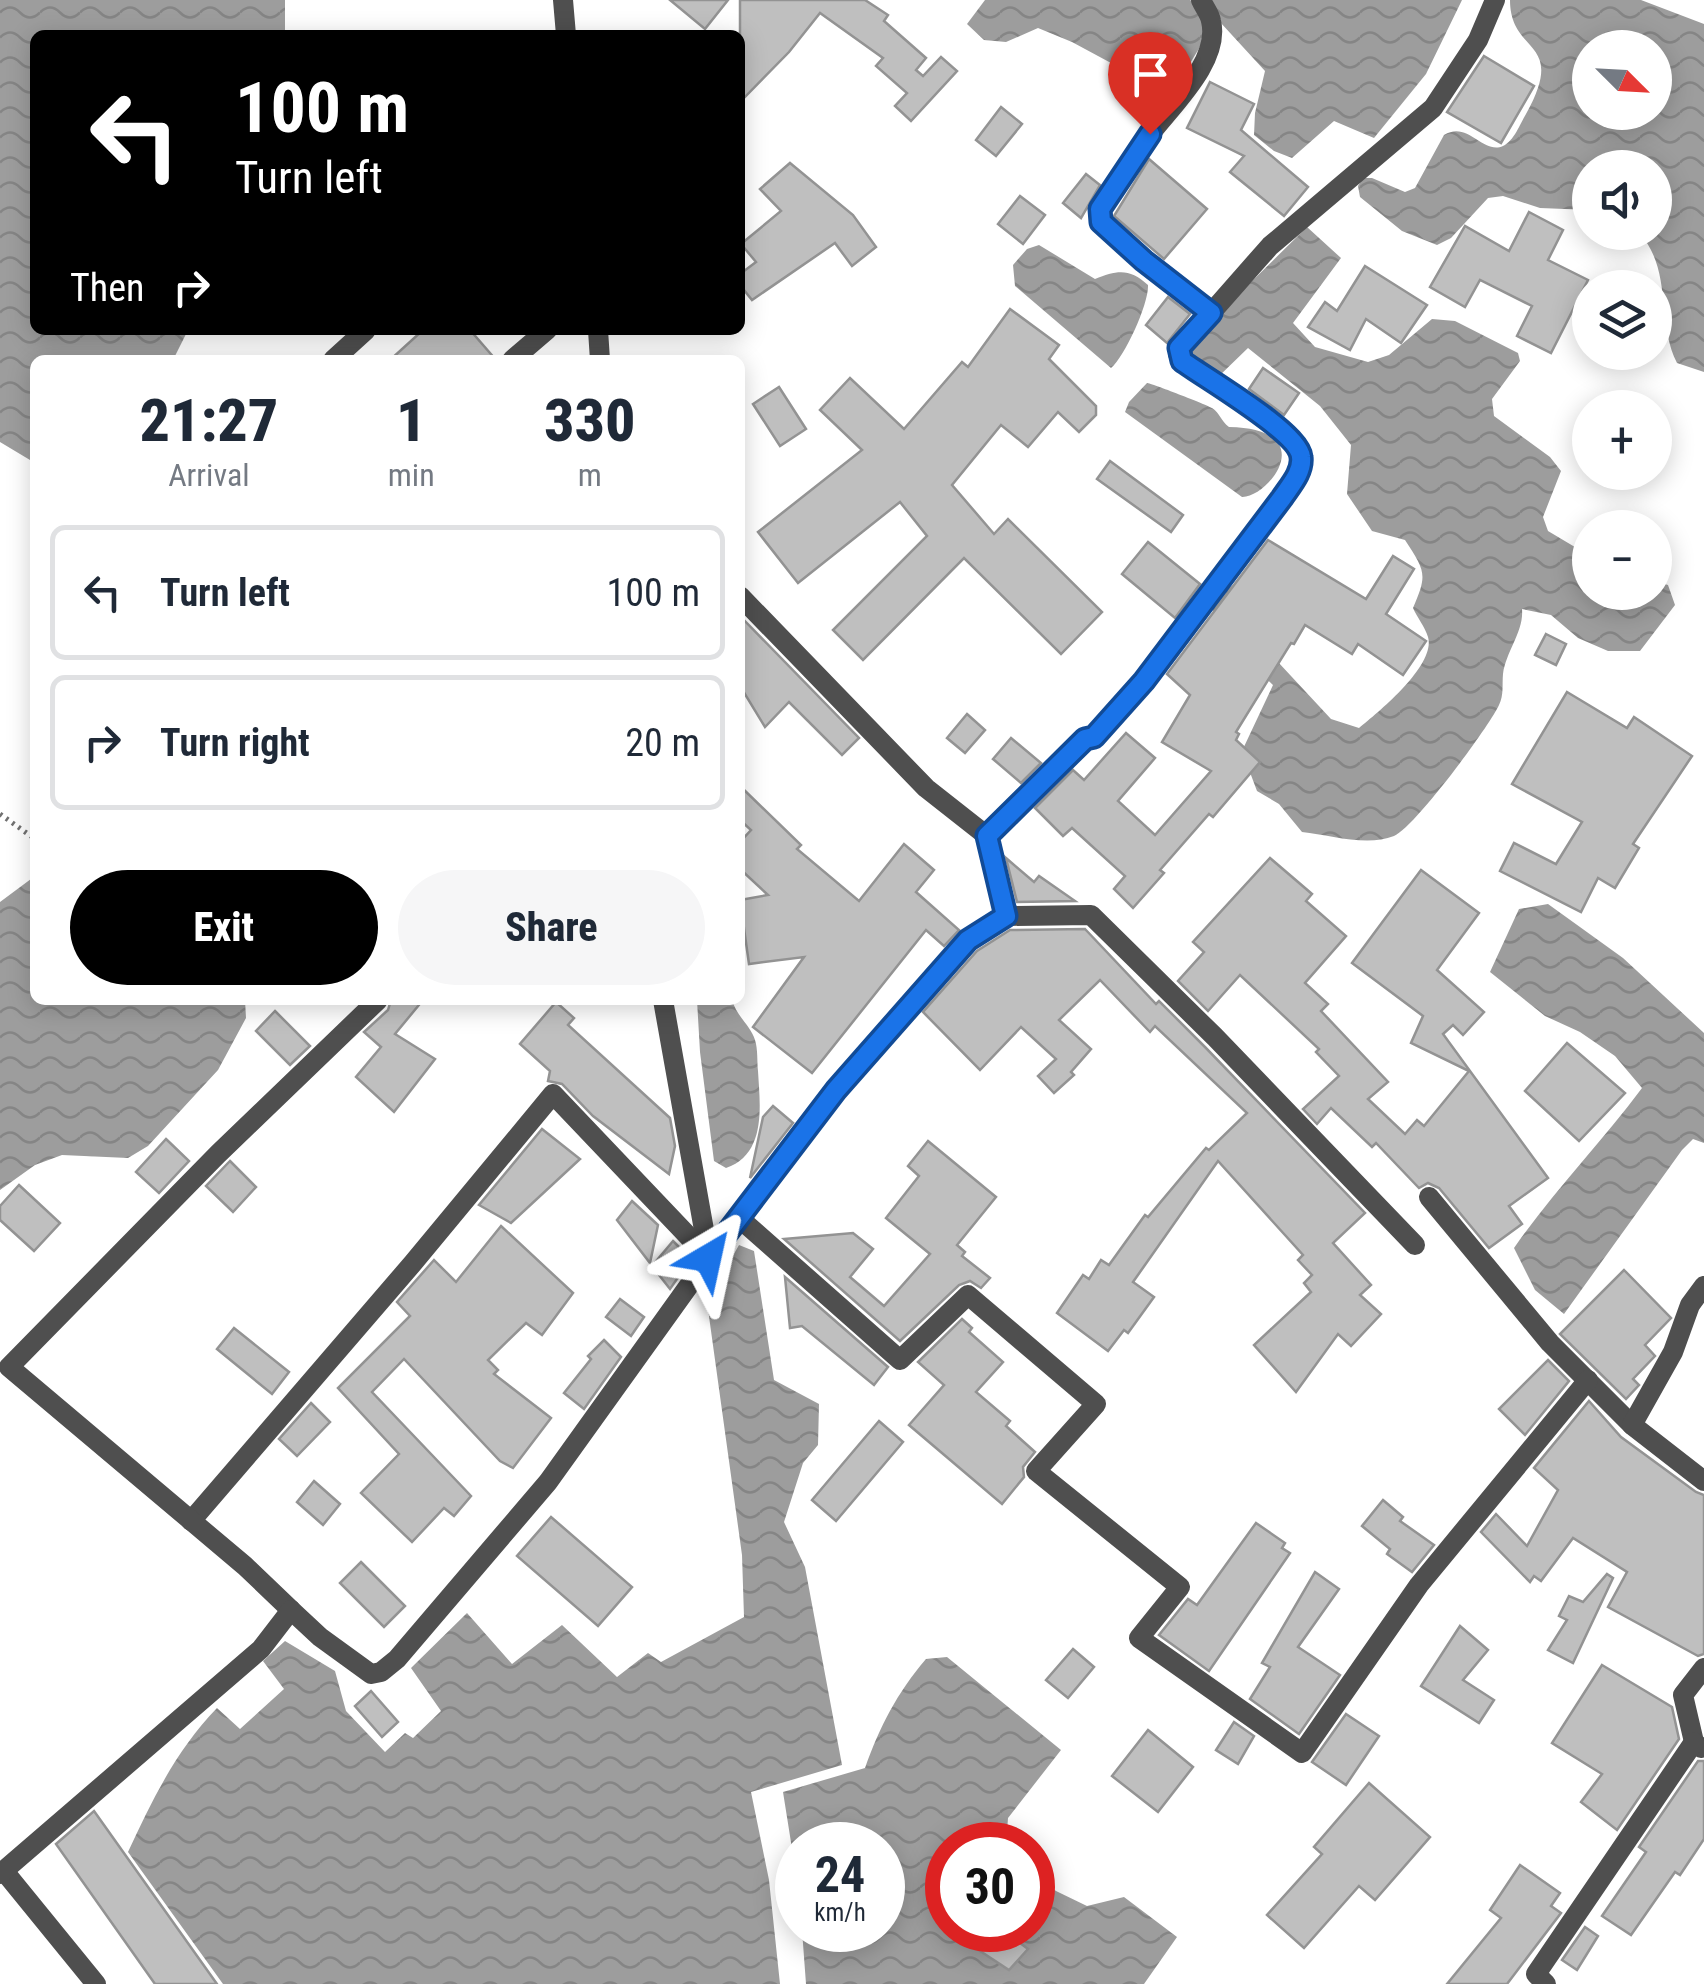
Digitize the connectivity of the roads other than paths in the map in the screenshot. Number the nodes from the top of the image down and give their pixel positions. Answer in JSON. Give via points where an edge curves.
{"nodes":[{"id":1,"x":562,"y":0,"type":"edge"},
{"id":2,"x":1201,"y":0,"type":"edge"},
{"id":3,"x":1496,"y":0,"type":"edge"},
{"id":4,"x":565,"y":30,"type":"edge"},
{"id":5,"x":1211,"y":313,"type":"junction"},
{"id":6,"x":361,"y":335,"type":"edge"},
{"id":7,"x":541,"y":335,"type":"edge"},
{"id":8,"x":339,"y":355,"type":"edge"},
{"id":9,"x":518,"y":355,"type":"edge"},
{"id":10,"x":745,"y":601,"type":"edge"},
{"id":11,"x":987,"y":836,"type":"junction"},
{"id":12,"x":1006,"y":916,"type":"junction"},
{"id":13,"x":373,"y":1005,"type":"edge"},
{"id":14,"x":664,"y":1005,"type":"edge"},
{"id":15,"x":1429,"y":1198,"type":"dead end"},
{"id":16,"x":738,"y":1217,"type":"junction"},
{"id":17,"x":1415,"y":1244,"type":"dead end"},
{"id":18,"x":708,"y":1258,"type":"junction"},
{"id":19,"x":1704,"y":1286,"type":"edge"},
{"id":20,"x":4,"y":1365,"type":"edge"},
{"id":21,"x":1588,"y":1380,"type":"junction"},
{"id":22,"x":1632,"y":1425,"type":"junction"},
{"id":23,"x":1704,"y":1482,"type":"edge"},
{"id":24,"x":191,"y":1521,"type":"junction"},
{"id":25,"x":292,"y":1610,"type":"junction"},
{"id":26,"x":1704,"y":1668,"type":"edge"},
{"id":27,"x":1699,"y":1746,"type":"edge"},
{"id":28,"x":2,"y":1872,"type":"edge"},
{"id":29,"x":96,"y":1984,"type":"edge"},
{"id":30,"x":1546,"y":1984,"type":"edge"}],
"edges":[{"from":1,"to":4,"type":"street"},
{"from":2,"to":5,"type":"street","via":[[1212,31],[1193,81],[1100,209],[1109,230]]},
{"from":3,"to":5,"type":"street","via":[[1433,108],[1270,246]]},
{"from":5,"to":11,"type":"street","via":[[1179,348],[1182,361],[1287,433],[1302,454],[1300,469],[1144,681]]},
{"from":6,"to":8,"type":"street"},
{"from":7,"to":9,"type":"street"},
{"from":10,"to":11,"type":"street","via":[[926,788]]},
{"from":11,"to":12,"type":"street"},
{"from":12,"to":16,"type":"street","via":[[968,940],[836,1090]]},
{"from":12,"to":17,"type":"street","via":[[1091,916]]},
{"from":13,"to":20,"type":"street"},
{"from":14,"to":18,"type":"street"},
{"from":15,"to":21,"type":"street"},
{"from":16,"to":18,"type":"street"},
{"from":16,"to":21,"type":"street","via":[[900,1360],[968,1295],[1096,1404],[1036,1472],[1180,1587],[1139,1638],[1302,1753],[1419,1585]]},
{"from":18,"to":24,"type":"street","via":[[554,1094]]},
{"from":18,"to":25,"type":"street","via":[[548,1482],[382,1672],[371,1674],[352,1662]]},
{"from":19,"to":22,"type":"street"},
{"from":20,"to":24,"type":"street"},
{"from":21,"to":22,"type":"street"},
{"from":22,"to":23,"type":"street"},
{"from":24,"to":25,"type":"street"},
{"from":25,"to":28,"type":"street","via":[[261,1649]]},
{"from":26,"to":27,"type":"street","via":[[1682,1695]]},
{"from":27,"to":30,"type":"street","via":[[1536,1974]]},
{"from":28,"to":29,"type":"street"}]}
